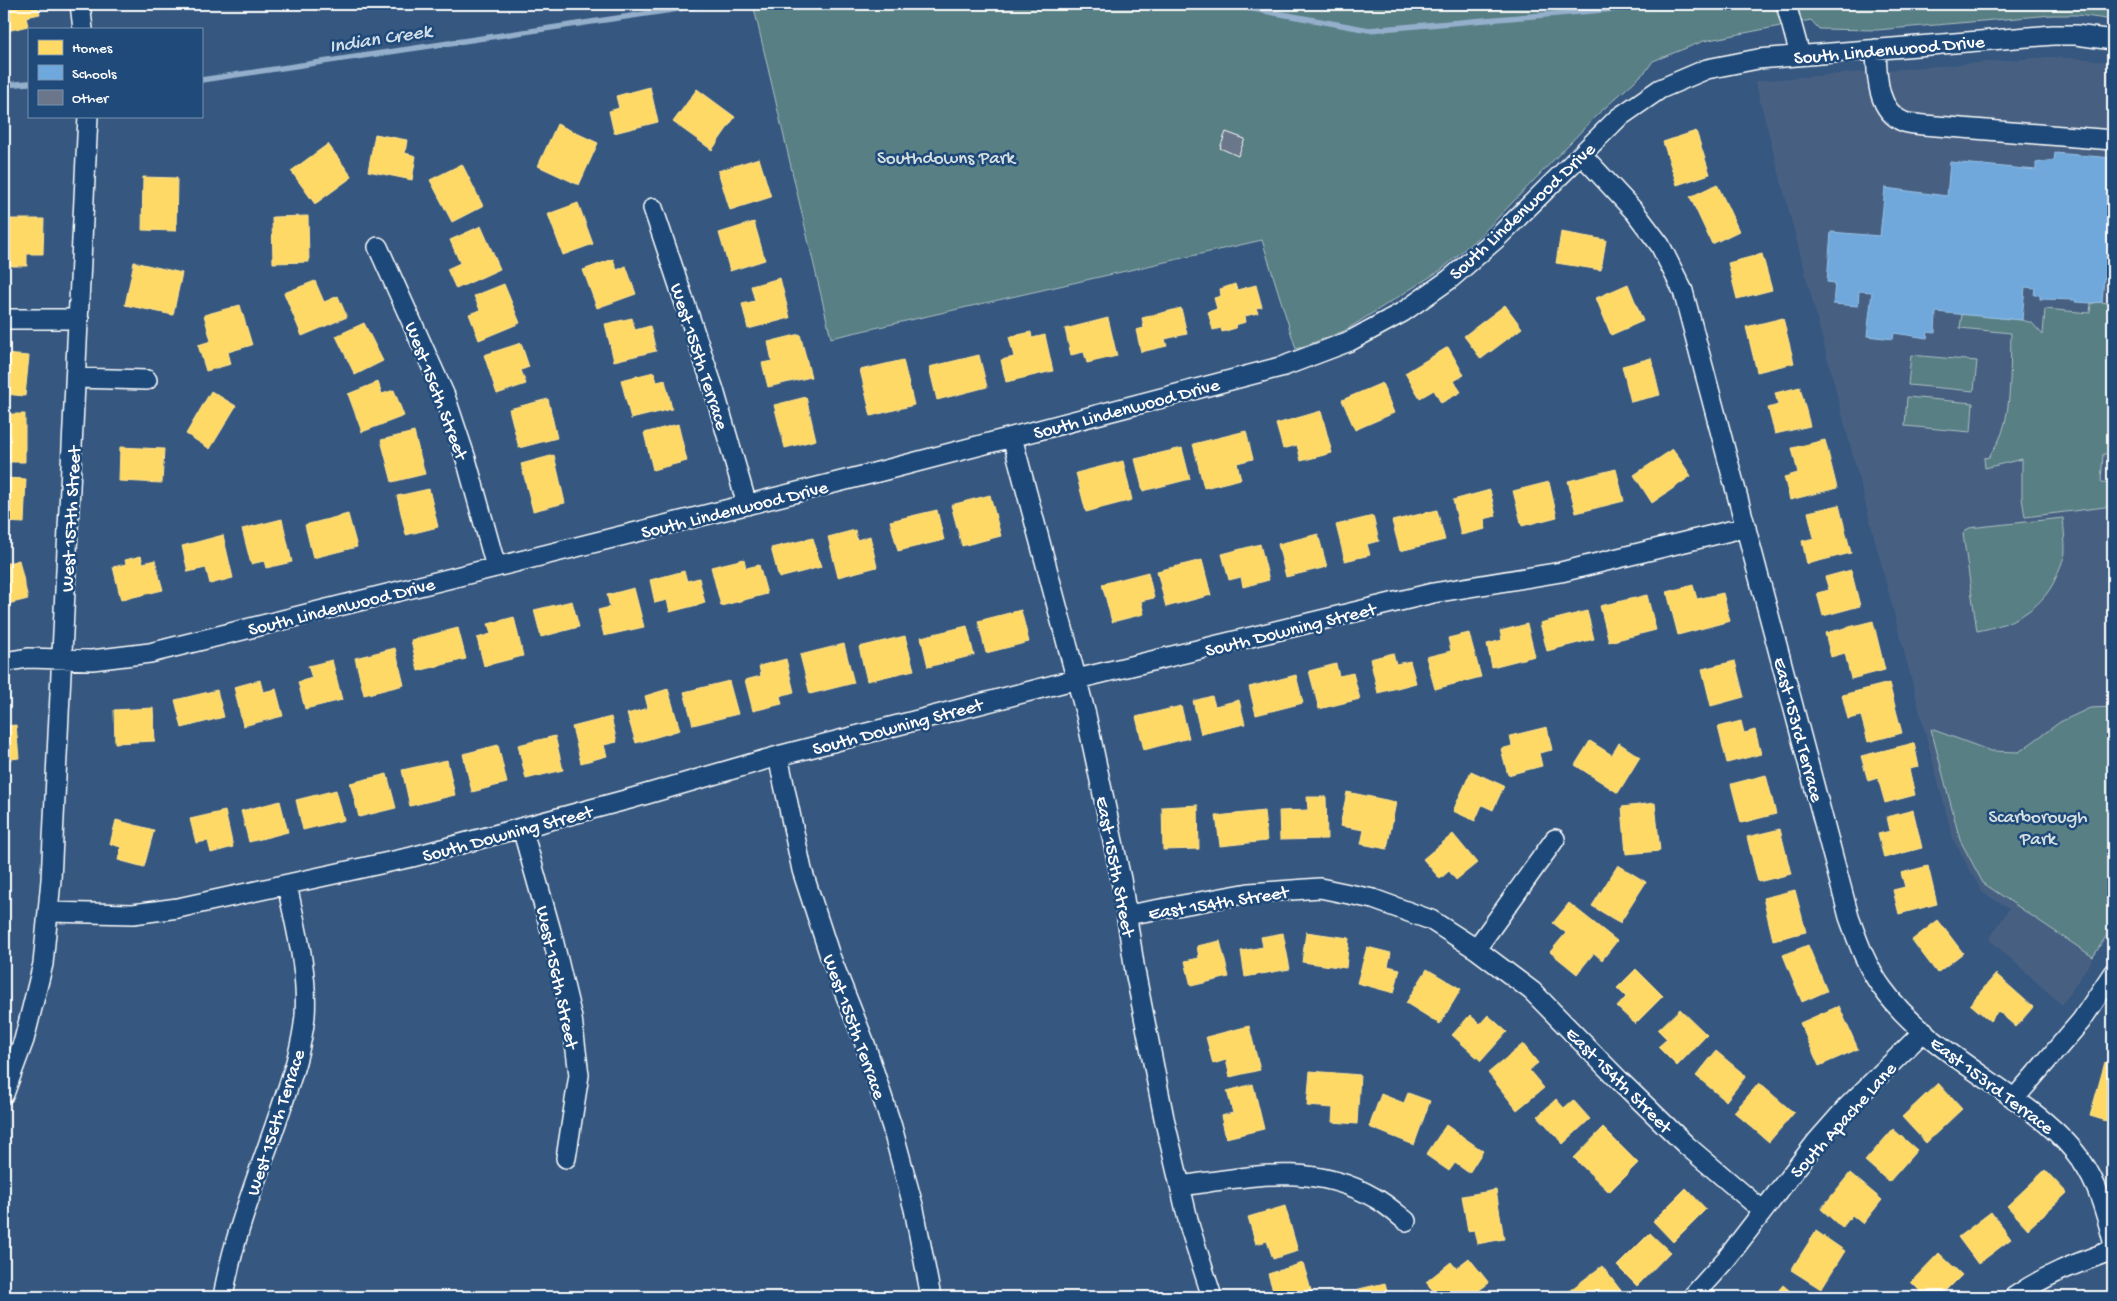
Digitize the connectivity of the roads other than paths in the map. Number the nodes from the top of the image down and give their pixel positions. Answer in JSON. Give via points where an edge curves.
{"nodes":[{"id":1,"x":80,"y":4,"type":"edge"},
{"id":2,"x":1786,"y":4,"type":"edge"},
{"id":3,"x":83,"y":28,"type":"edge"},
{"id":4,"x":2113,"y":40,"type":"edge"},
{"id":5,"x":1876,"y":49,"type":"junction"},
{"id":6,"x":1800,"y":56,"type":"junction"},
{"id":7,"x":88,"y":118,"type":"edge"},
{"id":8,"x":2113,"y":140,"type":"edge"},
{"id":9,"x":1582,"y":154,"type":"junction"},
{"id":10,"x":653,"y":208,"type":"dead end"},
{"id":11,"x":378,"y":246,"type":"dead end"},
{"id":12,"x":4,"y":319,"type":"edge"},
{"id":13,"x":78,"y":319,"type":"junction"},
{"id":14,"x":76,"y":378,"type":"junction"},
{"id":15,"x":147,"y":380,"type":"dead end"},
{"id":16,"x":1012,"y":437,"type":"junction"},
{"id":17,"x":747,"y":505,"type":"junction"},
{"id":18,"x":1746,"y":527,"type":"junction"},
{"id":19,"x":496,"y":567,"type":"junction"},
{"id":20,"x":62,"y":659,"type":"junction"},
{"id":21,"x":4,"y":662,"type":"edge"},
{"id":22,"x":1077,"y":678,"type":"junction"},
{"id":23,"x":778,"y":756,"type":"junction"},
{"id":24,"x":522,"y":828,"type":"junction"},
{"id":25,"x":1555,"y":838,"type":"dead end"},
{"id":26,"x":287,"y":885,"type":"junction"},
{"id":27,"x":48,"y":912,"type":"junction"},
{"id":28,"x":1127,"y":915,"type":"junction"},
{"id":29,"x":1476,"y":949,"type":"junction"},
{"id":30,"x":2113,"y":973,"type":"edge"},
{"id":31,"x":1924,"y":1031,"type":"junction"},
{"id":32,"x":4,"y":1094,"type":"edge"},
{"id":33,"x":2014,"y":1099,"type":"junction"},
{"id":34,"x":566,"y":1158,"type":"dead end"},
{"id":35,"x":1180,"y":1186,"type":"junction"},
{"id":36,"x":1763,"y":1210,"type":"junction"},
{"id":37,"x":1406,"y":1221,"type":"dead end"},
{"id":38,"x":2113,"y":1241,"type":"edge"},
{"id":39,"x":2113,"y":1250,"type":"edge"},
{"id":40,"x":223,"y":1297,"type":"edge"},
{"id":41,"x":931,"y":1297,"type":"edge"},
{"id":42,"x":1212,"y":1297,"type":"edge"},
{"id":43,"x":1692,"y":1297,"type":"edge"},
{"id":44,"x":2014,"y":1297,"type":"edge"}],
"edges":[{"from":1,"to":3,"type":"street"},
{"from":2,"to":6,"type":"street"},
{"from":4,"to":5,"type":"street","name":"South Lindenwood Drive","via":[[2053,35]]},
{"from":5,"to":6,"type":"street","name":"South Lindenwood Drive"},
{"from":5,"to":8,"type":"street","via":[[1880,94],[1886,108],[1903,121]]},
{"from":6,"to":9,"type":"street","name":"South Lindenwood Drive","via":[[1707,68],[1660,89],[1618,118]]},
{"from":7,"to":13,"type":"street","name":"West 157th Street"},
{"from":9,"to":16,"type":"street","name":"South Lindenwood Drive","via":[[1497,238],[1450,279],[1403,312],[1350,341],[1284,366]]},
{"from":9,"to":18,"type":"street","name":"East 153rd Terrace","via":[[1660,245],[1682,291]]},
{"from":10,"to":17,"type":"street","name":"West 155th Terrace","via":[[714,390]]},
{"from":11,"to":19,"type":"street","name":"West 156th Street","via":[[445,396]]},
{"from":12,"to":13,"type":"street"},
{"from":13,"to":14,"type":"street","name":"West 157th Street"},
{"from":14,"to":15,"type":"street"},
{"from":14,"to":20,"type":"street","name":"West 157th Street"},
{"from":16,"to":17,"type":"street","name":"South Lindenwood Drive"},
{"from":16,"to":22,"type":"street","name":"East 155th Street"},
{"from":17,"to":19,"type":"street","name":"South Lindenwood Drive"},
{"from":18,"to":22,"type":"street","name":"South Downing Street","via":[[1561,572],[1433,593]]},
{"from":18,"to":31,"type":"street","name":"East 153rd Terrace","via":[[1858,943],[1883,989],[1899,1009]]},
{"from":19,"to":20,"type":"street","name":"South Lindenwood Drive","via":[[150,652],[92,660]]},
{"from":20,"to":21,"type":"street","name":"South Lindenwood Drive","via":[[28,658]]},
{"from":20,"to":27,"type":"street"},
{"from":22,"to":23,"type":"street","name":"South Downing Street"},
{"from":22,"to":28,"type":"street","name":"East 155th Street"},
{"from":23,"to":24,"type":"street","name":"South Downing Street"},
{"from":23,"to":41,"type":"street","name":"West 155th Terrace","via":[[802,870],[892,1127],[914,1209]]},
{"from":24,"to":26,"type":"street","name":"South Downing Street"},
{"from":24,"to":34,"type":"street","name":"West 156th Street","via":[[572,1018],[579,1075]]},
{"from":25,"to":29,"type":"street"},
{"from":26,"to":27,"type":"street","name":"South Downing Street","via":[[133,914]]},
{"from":26,"to":40,"type":"street","name":"West 156th Terrace","via":[[305,978],[303,1032],[296,1067],[237,1234]]},
{"from":27,"to":32,"type":"street","via":[[43,964],[24,1040]]},
{"from":28,"to":29,"type":"street","name":"East 154th Street","via":[[1249,893],[1320,888],[1373,899],[1432,920]]},
{"from":28,"to":35,"type":"street","name":"East 155th Street","via":[[1162,1109]]},
{"from":29,"to":36,"type":"street","name":"East 154th Street","via":[[1532,991],[1686,1145]]},
{"from":30,"to":33,"type":"street","via":[[2081,1021]]},
{"from":31,"to":33,"type":"street","name":"East 153rd Terrace"},
{"from":31,"to":36,"type":"street","name":"South Apache Lane","via":[[1847,1107]]},
{"from":33,"to":38,"type":"street","name":"East 153rd Terrace","via":[[2059,1134],[2081,1160],[2103,1204]]},
{"from":35,"to":37,"type":"street","via":[[1278,1173],[1322,1176],[1376,1198]]},
{"from":35,"to":42,"type":"street","name":"East 155th Street"},
{"from":36,"to":43,"type":"street","name":"South Apache Lane"},
{"from":39,"to":44,"type":"street","via":[[2062,1268],[2037,1280]]}]}
